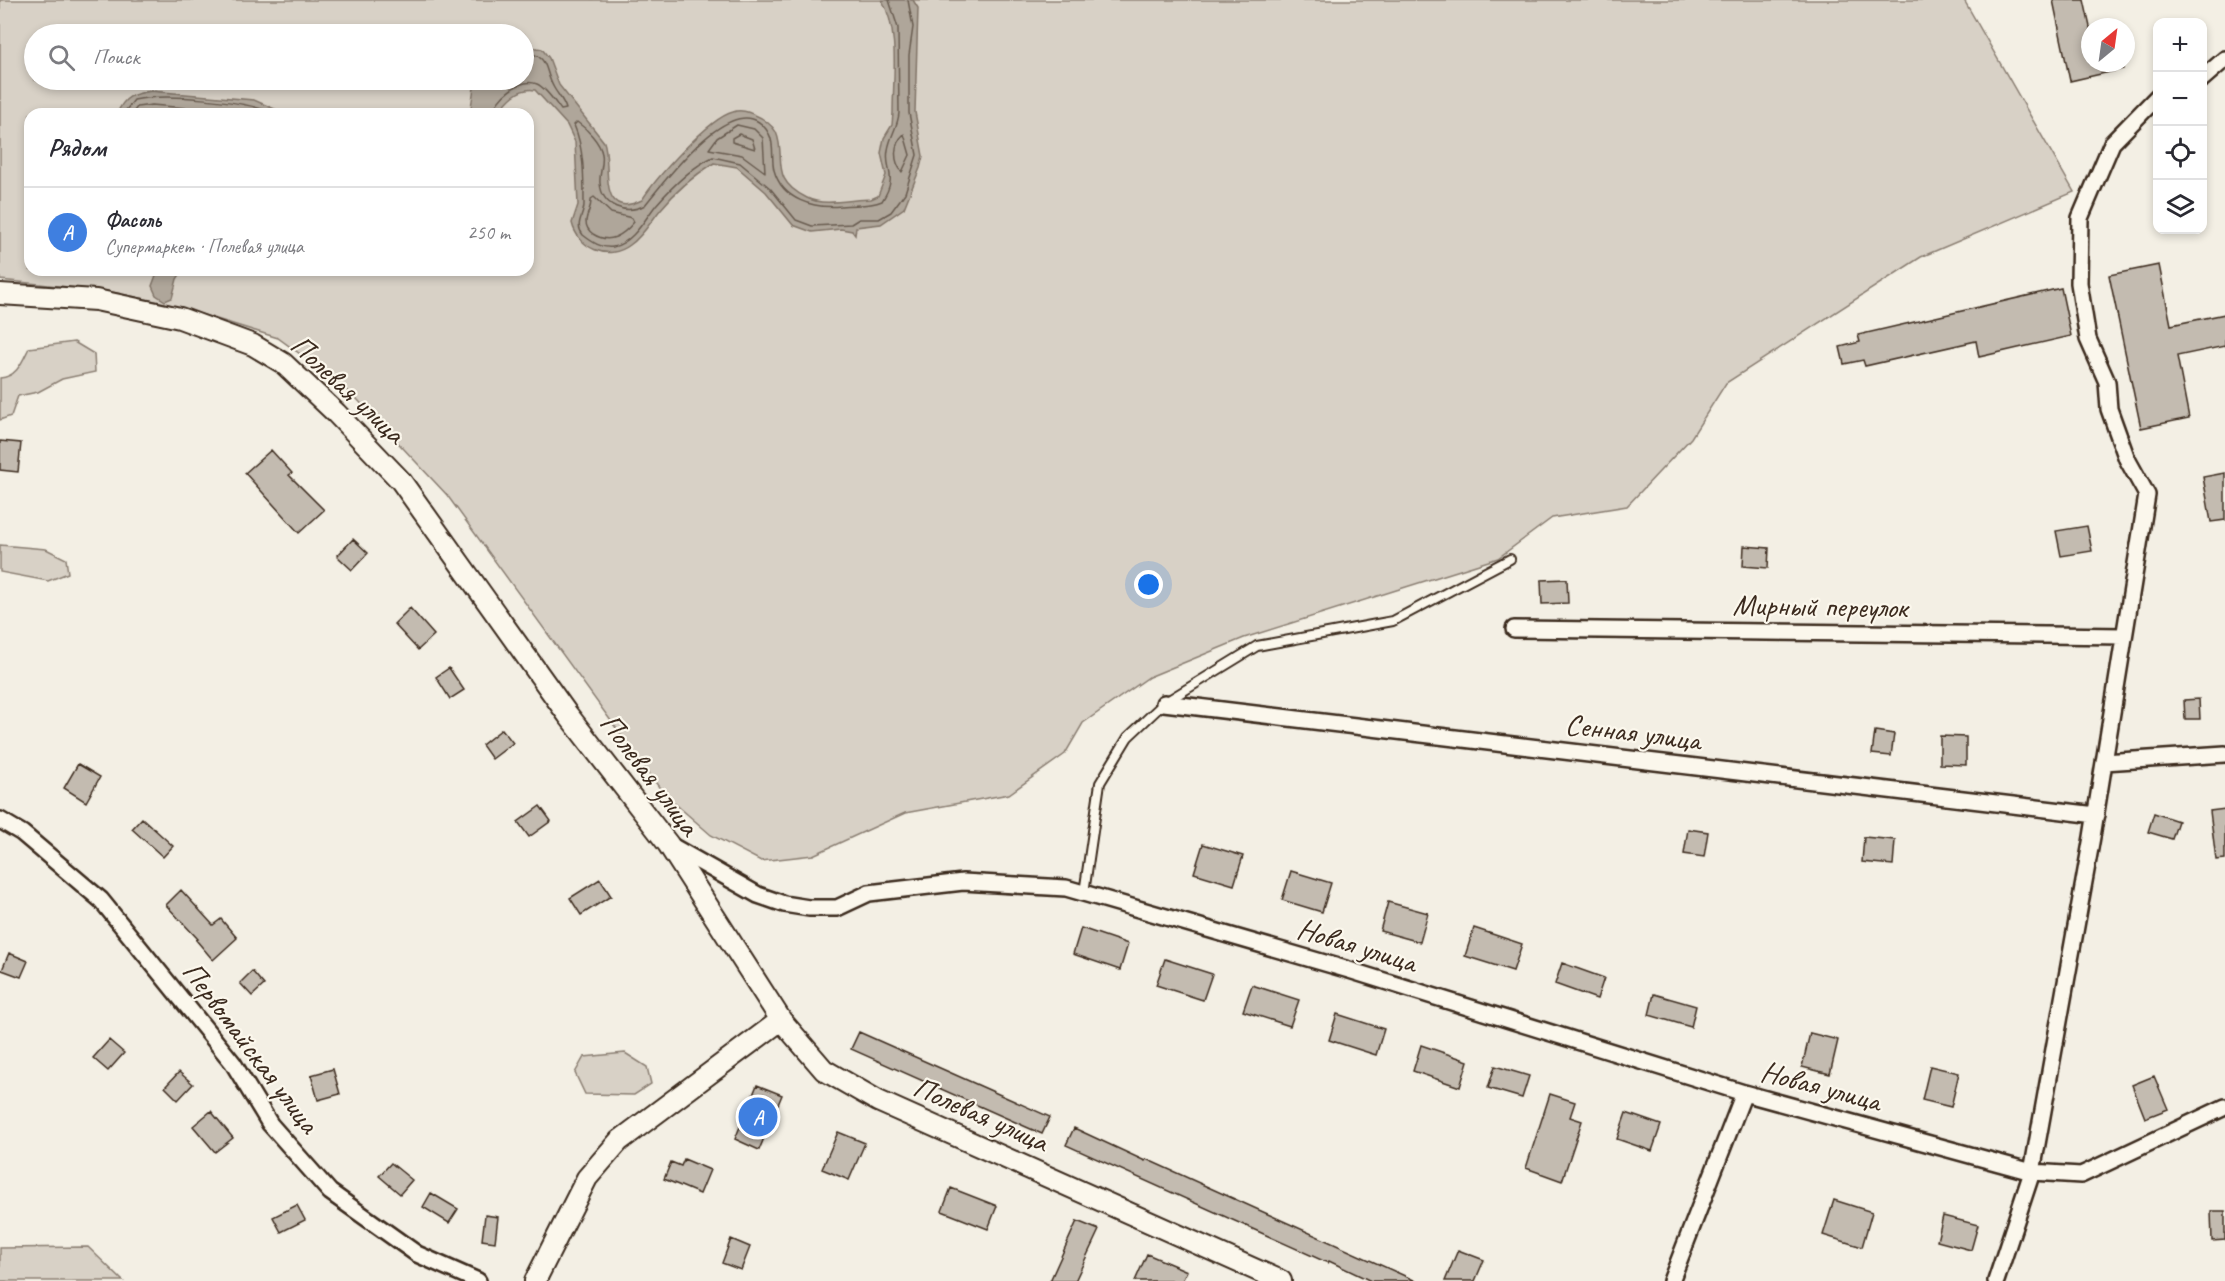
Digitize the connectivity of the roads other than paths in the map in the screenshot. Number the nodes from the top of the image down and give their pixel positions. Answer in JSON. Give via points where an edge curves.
{"nodes":[{"id":1,"x":2225,"y":59,"type":"edge"},
{"id":2,"x":2207,"y":75,"type":"edge"},
{"id":3,"x":2153,"y":100,"type":"edge"},
{"id":4,"x":0,"y":294,"type":"edge"},
{"id":5,"x":1510,"y":559,"type":"dead end"},
{"id":6,"x":1514,"y":629,"type":"dead end"},
{"id":7,"x":2124,"y":636,"type":"junction"},
{"id":8,"x":1164,"y":703,"type":"junction"},
{"id":9,"x":2225,"y":754,"type":"edge"},
{"id":10,"x":2104,"y":762,"type":"junction"},
{"id":11,"x":2096,"y":815,"type":"junction"},
{"id":12,"x":0,"y":820,"type":"edge"},
{"id":13,"x":668,"y":844,"type":"junction"},
{"id":14,"x":1084,"y":893,"type":"junction"},
{"id":15,"x":781,"y":1020,"type":"junction"},
{"id":16,"x":1744,"y":1093,"type":"junction"},
{"id":17,"x":2225,"y":1107,"type":"edge"},
{"id":18,"x":2032,"y":1172,"type":"junction"},
{"id":19,"x":478,"y":1281,"type":"edge"},
{"id":20,"x":535,"y":1281,"type":"edge"},
{"id":21,"x":1281,"y":1281,"type":"edge"},
{"id":22,"x":1671,"y":1281,"type":"edge"},
{"id":23,"x":1996,"y":1281,"type":"edge"}],
"edges":[{"from":1,"to":2,"type":"street"},
{"from":3,"to":7,"type":"street","via":[[2112,143],[2080,218],[2079,283],[2088,339],[2107,382],[2109,409],[2127,459],[2147,495]]},
{"from":4,"to":13,"type":"street","name":"Полевая улица","via":[[96,300],[180,318],[253,345],[283,363],[401,481],[568,715]]},
{"from":5,"to":8,"type":"lane","via":[[1393,621],[1257,646]]},
{"from":6,"to":7,"type":"street","name":"Мирный переулок"},
{"from":7,"to":10,"type":"street"},
{"from":8,"to":11,"type":"street","name":"Сенная улица"},
{"from":8,"to":14,"type":"lane","via":[[1128,737],[1100,783]]},
{"from":9,"to":10,"type":"street"},
{"from":10,"to":11,"type":"street"},
{"from":11,"to":18,"type":"street"},
{"from":12,"to":19,"type":"street","name":"Первомайская улица","via":[[22,833],[101,900],[232,1063],[270,1124],[330,1192],[417,1254]]},
{"from":13,"to":14,"type":"street","name":"Новая улица","via":[[758,896],[809,908],[837,908],[869,893],[963,882],[1066,888]]},
{"from":13,"to":15,"type":"street","name":"Полевая улица"},
{"from":14,"to":16,"type":"street","name":"Новая улица"},
{"from":15,"to":20,"type":"street","via":[[619,1141],[587,1178]]},
{"from":15,"to":21,"type":"street","name":"Полевая улица","via":[[824,1070],[878,1101]]},
{"from":16,"to":18,"type":"street","name":"Новая улица"},
{"from":16,"to":22,"type":"street"},
{"from":17,"to":18,"type":"street","name":"Новая улица","via":[[2081,1175]]},
{"from":18,"to":23,"type":"street"}]}
